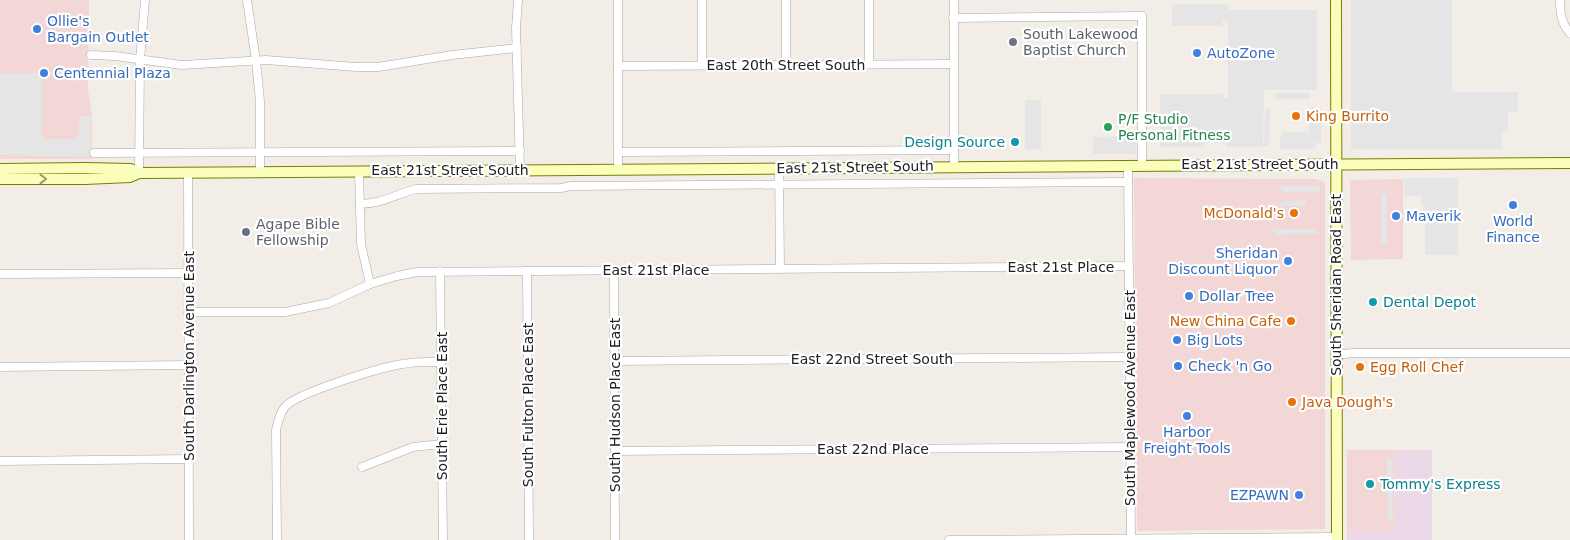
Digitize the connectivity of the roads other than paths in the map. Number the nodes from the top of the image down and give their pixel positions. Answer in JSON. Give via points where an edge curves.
{"nodes":[{"id":1,"x":145,"y":0,"type":"edge"},
{"id":2,"x":246,"y":0,"type":"edge"},
{"id":3,"x":518,"y":0,"type":"edge"},
{"id":4,"x":618,"y":0,"type":"edge"},
{"id":5,"x":702,"y":0,"type":"edge"},
{"id":6,"x":786,"y":0,"type":"edge"},
{"id":7,"x":869,"y":0,"type":"edge"},
{"id":8,"x":954,"y":0,"type":"edge"},
{"id":9,"x":1336,"y":0,"type":"edge"},
{"id":10,"x":1560,"y":0,"type":"edge"},
{"id":11,"x":953,"y":18,"type":"junction"},
{"id":12,"x":1570,"y":33,"type":"edge"},
{"id":13,"x":517,"y":48,"type":"junction"},
{"id":14,"x":91,"y":55,"type":"dead end"},
{"id":15,"x":140,"y":60,"type":"junction"},
{"id":16,"x":256,"y":60,"type":"junction"},
{"id":17,"x":869,"y":64,"type":"junction"},
{"id":18,"x":954,"y":64,"type":"junction"},
{"id":19,"x":702,"y":65,"type":"junction"},
{"id":20,"x":786,"y":65,"type":"junction"},
{"id":21,"x":618,"y":66,"type":"junction"},
{"id":22,"x":954,"y":150,"type":"junction"},
{"id":23,"x":520,"y":151,"type":"junction"},
{"id":24,"x":260,"y":152,"type":"junction"},
{"id":25,"x":618,"y":152,"type":"junction"},
{"id":26,"x":94,"y":153,"type":"dead end"},
{"id":27,"x":139,"y":153,"type":"junction"},
{"id":28,"x":1570,"y":163,"type":"edge"},
{"id":29,"x":1336,"y":164,"type":"junction"},
{"id":30,"x":1128,"y":165,"type":"junction"},
{"id":31,"x":1142,"y":165,"type":"junction"},
{"id":32,"x":954,"y":166,"type":"junction"},
{"id":33,"x":85,"y":168,"type":"junction"},
{"id":34,"x":779,"y":168,"type":"junction"},
{"id":35,"x":0,"y":169,"type":"edge"},
{"id":36,"x":618,"y":169,"type":"junction"},
{"id":37,"x":520,"y":170,"type":"junction"},
{"id":38,"x":359,"y":171,"type":"junction"},
{"id":39,"x":188,"y":172,"type":"junction"},
{"id":40,"x":260,"y":172,"type":"junction"},
{"id":41,"x":140,"y":173,"type":"junction"},
{"id":42,"x":0,"y":179,"type":"edge"},
{"id":43,"x":85,"y":179,"type":"junction"},
{"id":44,"x":1128,"y":182,"type":"junction"},
{"id":45,"x":779,"y":184,"type":"junction"},
{"id":46,"x":360,"y":204,"type":"junction"},
{"id":47,"x":1130,"y":266,"type":"junction"},
{"id":48,"x":780,"y":269,"type":"junction"},
{"id":49,"x":614,"y":270,"type":"junction"},
{"id":50,"x":440,"y":271,"type":"junction"},
{"id":51,"x":527,"y":271,"type":"junction"},
{"id":52,"x":188,"y":273,"type":"junction"},
{"id":53,"x":0,"y":274,"type":"edge"},
{"id":54,"x":370,"y":284,"type":"junction"},
{"id":55,"x":188,"y":312,"type":"junction"},
{"id":56,"x":1570,"y":353,"type":"edge"},
{"id":57,"x":1336,"y":355,"type":"junction"},
{"id":58,"x":1130,"y":357,"type":"junction"},
{"id":59,"x":615,"y":361,"type":"junction"},
{"id":60,"x":441,"y":362,"type":"junction"},
{"id":61,"x":188,"y":365,"type":"junction"},
{"id":62,"x":0,"y":367,"type":"edge"},
{"id":63,"x":442,"y":444,"type":"junction"},
{"id":64,"x":1130,"y":447,"type":"junction"},
{"id":65,"x":615,"y":451,"type":"junction"},
{"id":66,"x":189,"y":459,"type":"junction"},
{"id":67,"x":0,"y":461,"type":"edge"},
{"id":68,"x":362,"y":467,"type":"dead end"},
{"id":69,"x":1337,"y":538,"type":"edge"},
{"id":70,"x":1131,"y":539,"type":"edge"},
{"id":71,"x":189,"y":540,"type":"edge"},
{"id":72,"x":278,"y":540,"type":"edge"},
{"id":73,"x":442,"y":540,"type":"edge"},
{"id":74,"x":529,"y":540,"type":"edge"},
{"id":75,"x":615,"y":540,"type":"edge"},
{"id":76,"x":949,"y":540,"type":"edge"}],
"edges":[{"from":1,"to":15,"type":"street"},
{"from":2,"to":16,"type":"street"},
{"from":3,"to":13,"type":"street"},
{"from":4,"to":21,"type":"street"},
{"from":5,"to":19,"type":"street"},
{"from":6,"to":20,"type":"street"},
{"from":7,"to":17,"type":"street"},
{"from":8,"to":11,"type":"street"},
{"from":9,"to":29,"type":"main road","name":"South Sheridan Road East"},
{"from":10,"to":12,"type":"street","via":[[1562,18]]},
{"from":11,"to":18,"type":"street"},
{"from":11,"to":31,"type":"street","via":[[1142,16]]},
{"from":13,"to":16,"type":"street","via":[[452,54],[378,67]]},
{"from":13,"to":23,"type":"street"},
{"from":14,"to":15,"type":"street"},
{"from":15,"to":16,"type":"street","via":[[182,65]]},
{"from":15,"to":27,"type":"street"},
{"from":16,"to":24,"type":"street"},
{"from":17,"to":18,"type":"street","name":"East 20th Street South"},
{"from":17,"to":20,"type":"street","name":"East 20th Street South"},
{"from":18,"to":22,"type":"street"},
{"from":19,"to":20,"type":"street","name":"East 20th Street South"},
{"from":19,"to":21,"type":"street","name":"East 20th Street South"},
{"from":21,"to":25,"type":"street"},
{"from":22,"to":25,"type":"street","name":"East 21st Street South"},
{"from":22,"to":32,"type":"street"},
{"from":23,"to":24,"type":"street","name":"East 21st Street South"},
{"from":23,"to":37,"type":"street"},
{"from":24,"to":27,"type":"street","name":"East 21st Street South"},
{"from":24,"to":40,"type":"street"},
{"from":25,"to":36,"type":"street"},
{"from":26,"to":27,"type":"street","name":"East 21st Street South"},
{"from":27,"to":41,"type":"street"},
{"from":28,"to":29,"type":"main road","name":"East 21st Street South"},
{"from":29,"to":31,"type":"main road","name":"East 21st Street South"},
{"from":29,"to":57,"type":"main road","name":"South Sheridan Road East"},
{"from":30,"to":31,"type":"main road","name":"East 21st Street South"},
{"from":30,"to":32,"type":"main road","name":"East 21st Street South"},
{"from":30,"to":44,"type":"street","name":"South Maplewood Avenue East"},
{"from":32,"to":34,"type":"main road","name":"East 21st Street South"},
{"from":33,"to":35,"type":"main road","name":"East 21st Street South"},
{"from":33,"to":41,"type":"main road","name":"East 21st Street South","via":[[131,169]]},
{"from":33,"to":43,"type":"main road"},
{"from":34,"to":36,"type":"main road","name":"East 21st Street South"},
{"from":34,"to":45,"type":"street"},
{"from":36,"to":37,"type":"main road","name":"East 21st Street South"},
{"from":37,"to":38,"type":"main road","name":"East 21st Street South"},
{"from":38,"to":40,"type":"main road","name":"East 21st Street South"},
{"from":38,"to":46,"type":"street"},
{"from":39,"to":40,"type":"main road","name":"East 21st Street South"},
{"from":39,"to":41,"type":"main road","name":"East 21st Street South"},
{"from":39,"to":52,"type":"street","name":"South Darlington Avenue East"},
{"from":41,"to":43,"type":"main road","name":"East 21st Street South","via":[[130,177]]},
{"from":42,"to":43,"type":"main road","name":"East 21st Street South","one_way":true},
{"from":44,"to":45,"type":"street","name":"East 21st Street South"},
{"from":44,"to":47,"type":"street","name":"South Maplewood Avenue East"},
{"from":45,"to":46,"type":"street","name":"East 21st Street South","via":[[416,189],[374,204]]},
{"from":45,"to":48,"type":"street"},
{"from":46,"to":54,"type":"street","via":[[361,244]]},
{"from":47,"to":48,"type":"street","name":"East 21st Place"},
{"from":47,"to":58,"type":"street","name":"South Maplewood Avenue East"},
{"from":48,"to":49,"type":"street","name":"East 21st Place"},
{"from":49,"to":51,"type":"street","name":"East 21st Place"},
{"from":49,"to":59,"type":"street","name":"South Hudson Place East"},
{"from":50,"to":51,"type":"street","name":"East 21st Place"},
{"from":50,"to":54,"type":"street","name":"East 21st Place","via":[[404,274]]},
{"from":50,"to":60,"type":"street","name":"South Erie Place East"},
{"from":51,"to":74,"type":"street","name":"South Fulton Place East"},
{"from":52,"to":53,"type":"street"},
{"from":52,"to":55,"type":"street","name":"South Darlington Avenue East"},
{"from":54,"to":55,"type":"street","name":"East 21st Place","via":[[329,303],[300,310]]},
{"from":55,"to":61,"type":"street","name":"South Darlington Avenue East"},
{"from":56,"to":57,"type":"street"},
{"from":57,"to":69,"type":"main road","name":"South Sheridan Road East"},
{"from":58,"to":59,"type":"street","name":"East 22nd Street South"},
{"from":58,"to":64,"type":"street","name":"South Maplewood Avenue East"},
{"from":59,"to":65,"type":"street","name":"South Hudson Place East"},
{"from":60,"to":63,"type":"street","name":"South Erie Place East"},
{"from":60,"to":72,"type":"street","via":[[403,364],[377,370],[302,396],[286,405],[276,430]]},
{"from":61,"to":62,"type":"street"},
{"from":61,"to":66,"type":"street","name":"South Darlington Avenue East"},
{"from":63,"to":68,"type":"street","via":[[413,447]]},
{"from":63,"to":73,"type":"street","name":"South Erie Place East"},
{"from":64,"to":65,"type":"street","name":"East 22nd Place"},
{"from":64,"to":70,"type":"street","name":"South Maplewood Avenue East"},
{"from":65,"to":75,"type":"street","name":"South Hudson Place East"},
{"from":66,"to":67,"type":"street"},
{"from":66,"to":71,"type":"street","name":"South Darlington Avenue East"},
{"from":69,"to":70,"type":"street"},
{"from":70,"to":76,"type":"street"}]}
